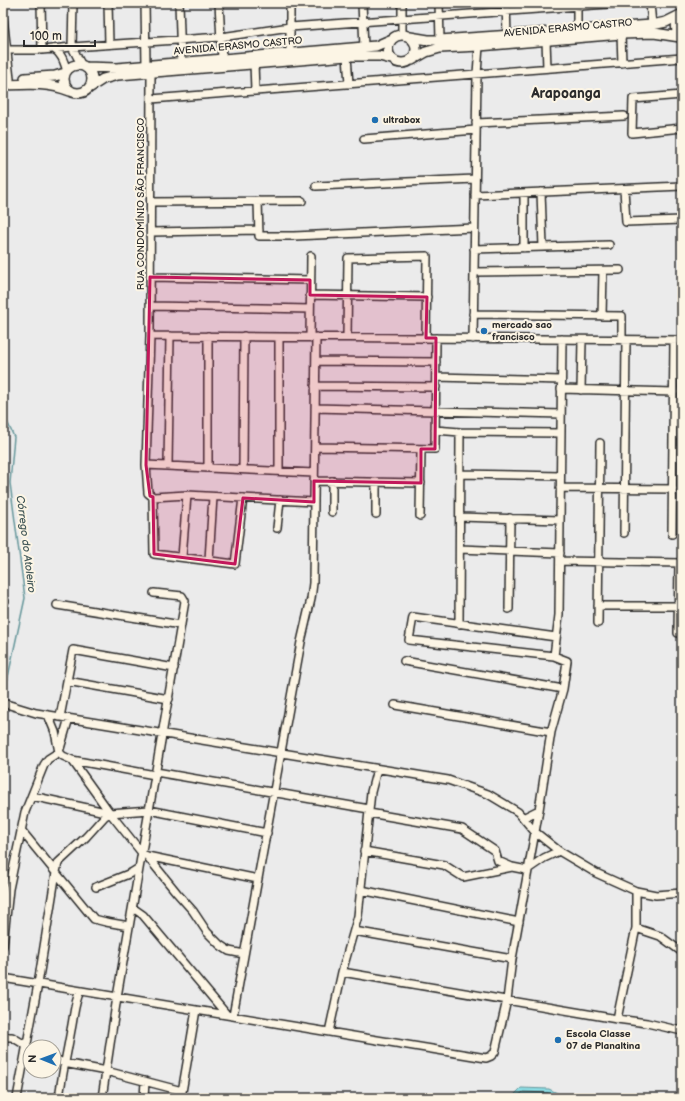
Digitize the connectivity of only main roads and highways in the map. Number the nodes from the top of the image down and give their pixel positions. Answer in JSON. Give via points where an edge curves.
{"nodes":[{"id":1,"x":681,"y":15,"type":"edge"},
{"id":2,"x":406,"y":36,"type":"junction"},
{"id":3,"x":681,"y":37,"type":"edge"},
{"id":4,"x":392,"y":39,"type":"junction"},
{"id":5,"x":392,"y":59,"type":"junction"},
{"id":6,"x":412,"y":60,"type":"junction"},
{"id":7,"x":84,"y":66,"type":"junction"},
{"id":8,"x":149,"y":68,"type":"junction"},
{"id":9,"x":66,"y":72,"type":"junction"},
{"id":10,"x":5,"y":81,"type":"edge"},
{"id":11,"x":89,"y":88,"type":"junction"},
{"id":12,"x":72,"y":92,"type":"junction"}],
"edges":[{"from":1,"to":2,"type":"main road","name":"AVENIDA ERASMO CASTRO","via":[[652,25],[440,40]]},
{"from":1,"to":3,"type":"main road","via":[[676,26]]},
{"from":2,"to":4,"type":"main road"},
{"from":2,"to":6,"type":"main road","via":[[415,44],[416,50]]},
{"from":3,"to":6,"type":"main road","name":"AVENIDA ERASMO CASTRO","via":[[654,33],[621,34],[440,48]]},
{"from":4,"to":5,"type":"main road","via":[[388,49]]},
{"from":4,"to":8,"type":"main road","name":"AVENIDA ERASMO CASTRO","via":[[376,46],[181,62]]},
{"from":5,"to":6,"type":"main road","via":[[402,64]]},
{"from":5,"to":8,"type":"main road","name":"AVENIDA ERASMO CASTRO","via":[[379,56],[346,56]]},
{"from":7,"to":8,"type":"main road","name":"AVENIDA ERASMO CASTRO"},
{"from":7,"to":9,"type":"main road","via":[[74,66]]},
{"from":7,"to":11,"type":"main road","via":[[89,70],[92,79]]},
{"from":8,"to":11,"type":"main road","name":"AVENIDA ERASMO CASTRO","via":[[103,80]]},
{"from":9,"to":10,"type":"main road","via":[[55,76]]},
{"from":9,"to":12,"type":"main road","via":[[65,84]]},
{"from":10,"to":12,"type":"main road","via":[[44,84]]},
{"from":11,"to":12,"type":"main road","via":[[81,93]]}]}
